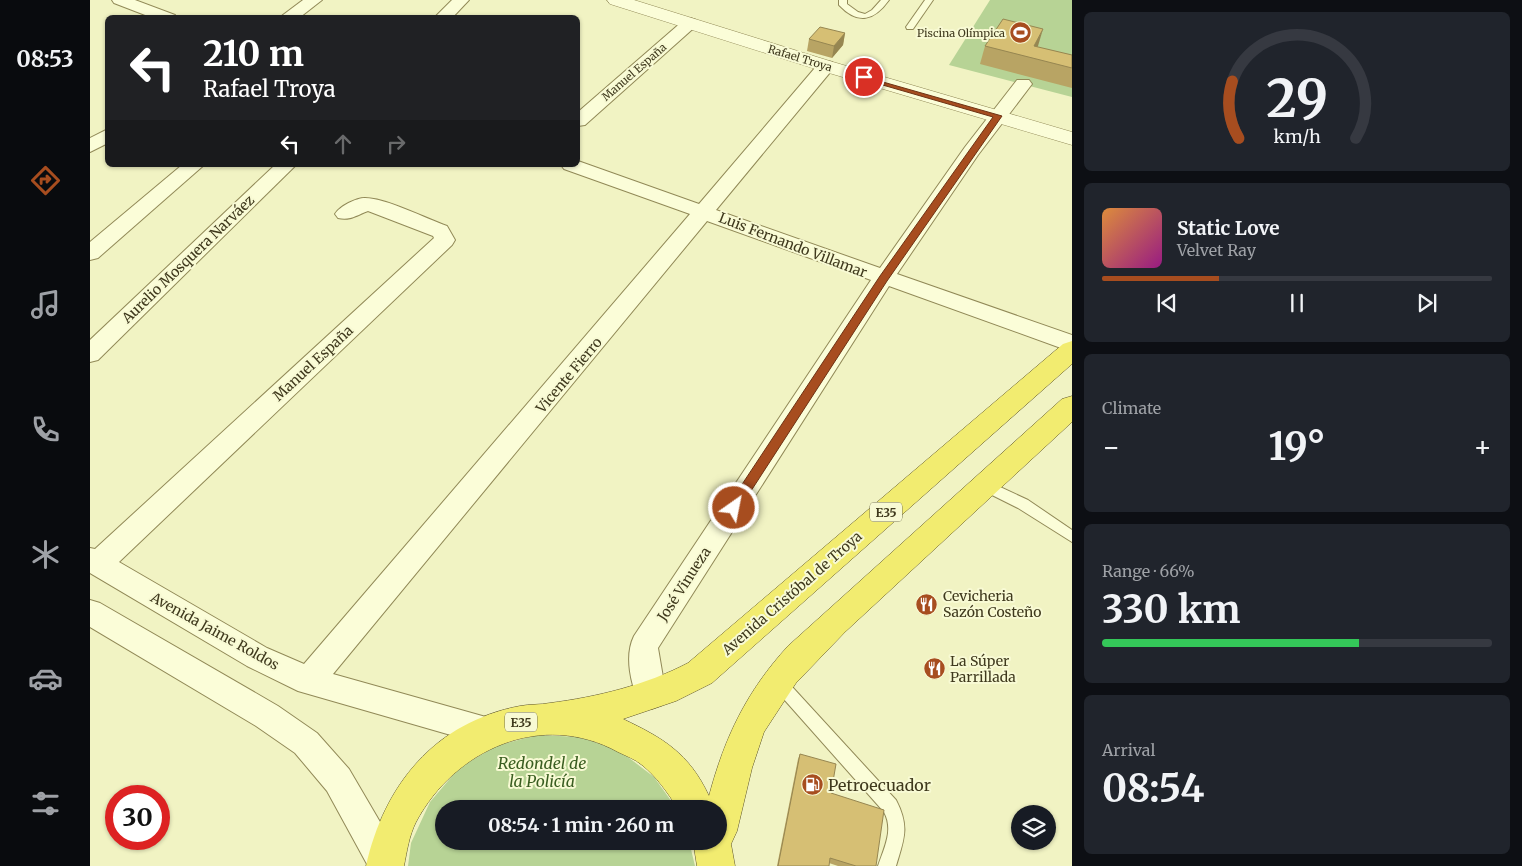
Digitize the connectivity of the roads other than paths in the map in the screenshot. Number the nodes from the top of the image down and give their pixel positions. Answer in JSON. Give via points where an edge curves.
{"nodes":[{"id":1,"x":120,"y":0,"type":"edge"},
{"id":2,"x":314,"y":0,"type":"edge"},
{"id":3,"x":461,"y":0,"type":"edge"},
{"id":4,"x":616,"y":0,"type":"edge"},
{"id":5,"x":843,"y":0,"type":"edge"},
{"id":6,"x":885,"y":0,"type":"edge"},
{"id":7,"x":929,"y":0,"type":"edge"},
{"id":8,"x":160,"y":15,"type":"edge"},
{"id":9,"x":292,"y":15,"type":"edge"},
{"id":10,"x":445,"y":15,"type":"edge"},
{"id":11,"x":690,"y":23,"type":"junction"},
{"id":12,"x":910,"y":27,"type":"dead end"},
{"id":13,"x":826,"y":66,"type":"junction"},
{"id":14,"x":1023,"y":84,"type":"dead end"},
{"id":15,"x":998,"y":116,"type":"junction"},
{"id":16,"x":580,"y":119,"type":"edge"},
{"id":17,"x":1072,"y":139,"type":"edge"},
{"id":18,"x":284,"y":167,"type":"edge"},
{"id":19,"x":577,"y":167,"type":"edge"},
{"id":20,"x":190,"y":168,"type":"edge"},
{"id":21,"x":706,"y":212,"type":"junction"},
{"id":22,"x":345,"y":214,"type":"dead end"},
{"id":23,"x":90,"y":253,"type":"edge"},
{"id":24,"x":883,"y":278,"type":"junction"},
{"id":25,"x":1072,"y":344,"type":"edge"},
{"id":26,"x":1072,"y":350,"type":"edge"},
{"id":27,"x":90,"y":354,"type":"edge"},
{"id":28,"x":1072,"y":406,"type":"edge"},
{"id":29,"x":985,"y":485,"type":"junction"},
{"id":30,"x":1072,"y":537,"type":"edge"},
{"id":31,"x":94,"y":561,"type":"edge"},
{"id":32,"x":90,"y":612,"type":"edge"},
{"id":33,"x":309,"y":681,"type":"junction"},
{"id":34,"x":777,"y":681,"type":"junction"},
{"id":35,"x":651,"y":695,"type":"junction"},
{"id":36,"x":550,"y":718,"type":"junction"},
{"id":37,"x":490,"y":731,"type":"junction"},
{"id":38,"x":694,"y":800,"type":"edge"},
{"id":39,"x":726,"y":800,"type":"edge"},
{"id":40,"x":385,"y":864,"type":"edge"},
{"id":41,"x":887,"y":866,"type":"edge"}],
"edges":[{"from":1,"to":8,"type":"street"},
{"from":2,"to":9,"type":"street"},
{"from":3,"to":10,"type":"street"},
{"from":4,"to":11,"type":"street","name":"Rafael Troya"},
{"from":5,"to":6,"type":"lane","via":[[843,5],[854,14],[863,16],[878,11]]},
{"from":7,"to":12,"type":"lane"},
{"from":11,"to":13,"type":"street","name":"Rafael Troya"},
{"from":11,"to":16,"type":"street","name":"Manuel España"},
{"from":13,"to":15,"type":"street","name":"Rafael Troya"},
{"from":13,"to":21,"type":"street","name":"Vicente Fierro"},
{"from":14,"to":15,"type":"street","name":"José Vinueza"},
{"from":15,"to":17,"type":"street","name":"Rafael Troya"},
{"from":15,"to":24,"type":"street","name":"José Vinueza"},
{"from":18,"to":27,"type":"street","name":"Aurelio Mosquera Narváez"},
{"from":19,"to":21,"type":"street","name":"Luis Fernando Villamar"},
{"from":20,"to":23,"type":"street"},
{"from":21,"to":24,"type":"street","name":"Luis Fernando Villamar"},
{"from":21,"to":33,"type":"street","name":"Vicente Fierro"},
{"from":22,"to":31,"type":"street","name":"Manuel España","via":[[364,204],[372,205],[440,231],[445,240]]},
{"from":24,"to":25,"type":"street","name":"Luis Fernando Villamar"},
{"from":24,"to":35,"type":"street","name":"José Vinueza","via":[[644,645]]},
{"from":26,"to":35,"type":"highway","name":"Avenida Cristóbal de Troya","number":"E35","via":[[700,673],[678,686]]},
{"from":28,"to":29,"type":"highway"},
{"from":29,"to":30,"type":"lane","via":[[1023,504]]},
{"from":29,"to":34,"type":"highway","via":[[838,619]]},
{"from":31,"to":33,"type":"street","name":"Avenida Jaime Roldos","via":[[257,658]]},
{"from":32,"to":40,"type":"street","via":[[267,716],[306,743],[338,780]]},
{"from":33,"to":37,"type":"street","name":"Avenida Jaime Roldos"},
{"from":34,"to":39,"type":"highway","via":[[745,736]]},
{"from":34,"to":41,"type":"lane","via":[[897,816],[899,828]]},
{"from":35,"to":36,"type":"highway","name":"Avenida Cristóbal de Troya","number":"E35"},
{"from":36,"to":37,"type":"highway","number":"E35"},
{"from":36,"to":38,"type":"highway","number":"E35","via":[[604,727],[653,753]]},
{"from":37,"to":40,"type":"highway","number":"E35","via":[[452,752],[422,782],[398,819]]}]}
